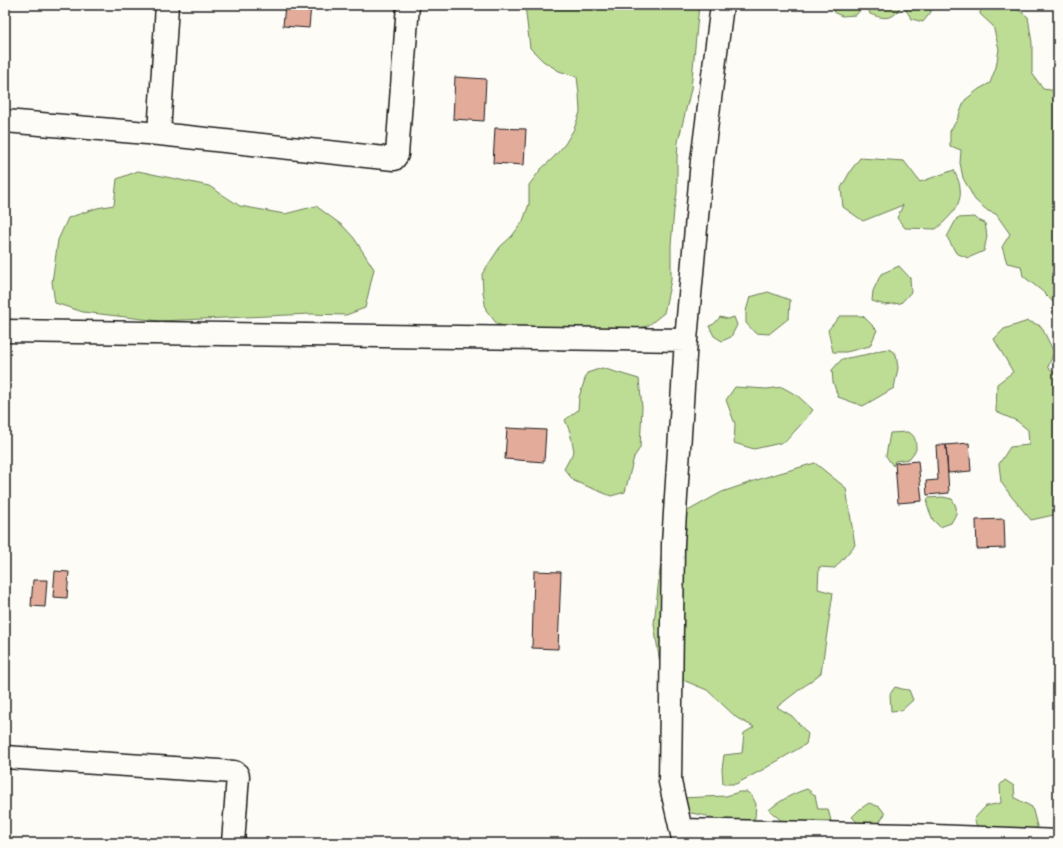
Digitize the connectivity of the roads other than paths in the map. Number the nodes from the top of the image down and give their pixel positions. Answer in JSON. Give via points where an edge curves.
{"nodes":[{"id":1,"x":167,"y":5,"type":"edge"},
{"id":2,"x":408,"y":5,"type":"edge"},
{"id":3,"x":722,"y":5,"type":"edge"},
{"id":4,"x":5,"y":121,"type":"edge"},
{"id":5,"x":159,"y":134,"type":"junction"},
{"id":6,"x":5,"y":331,"type":"edge"},
{"id":7,"x":686,"y":340,"type":"junction"},
{"id":8,"x":5,"y":757,"type":"edge"},
{"id":9,"x":683,"y":836,"type":"edge"},
{"id":10,"x":908,"y":839,"type":"edge"},
{"id":11,"x":1058,"y":840,"type":"edge"},
{"id":12,"x":232,"y":843,"type":"edge"}],
"edges":[{"from":1,"to":5,"type":"street"},
{"from":2,"to":5,"type":"street","via":[[398,155],[394,159]]},
{"from":3,"to":7,"type":"street","via":[[702,161]]},
{"from":4,"to":5,"type":"street"},
{"from":6,"to":7,"type":"street"},
{"from":7,"to":9,"type":"street","via":[[673,544],[670,782]]},
{"from":8,"to":12,"type":"street","via":[[234,772],[238,776]]},
{"from":9,"to":10,"type":"street"},
{"from":10,"to":11,"type":"street"}]}
